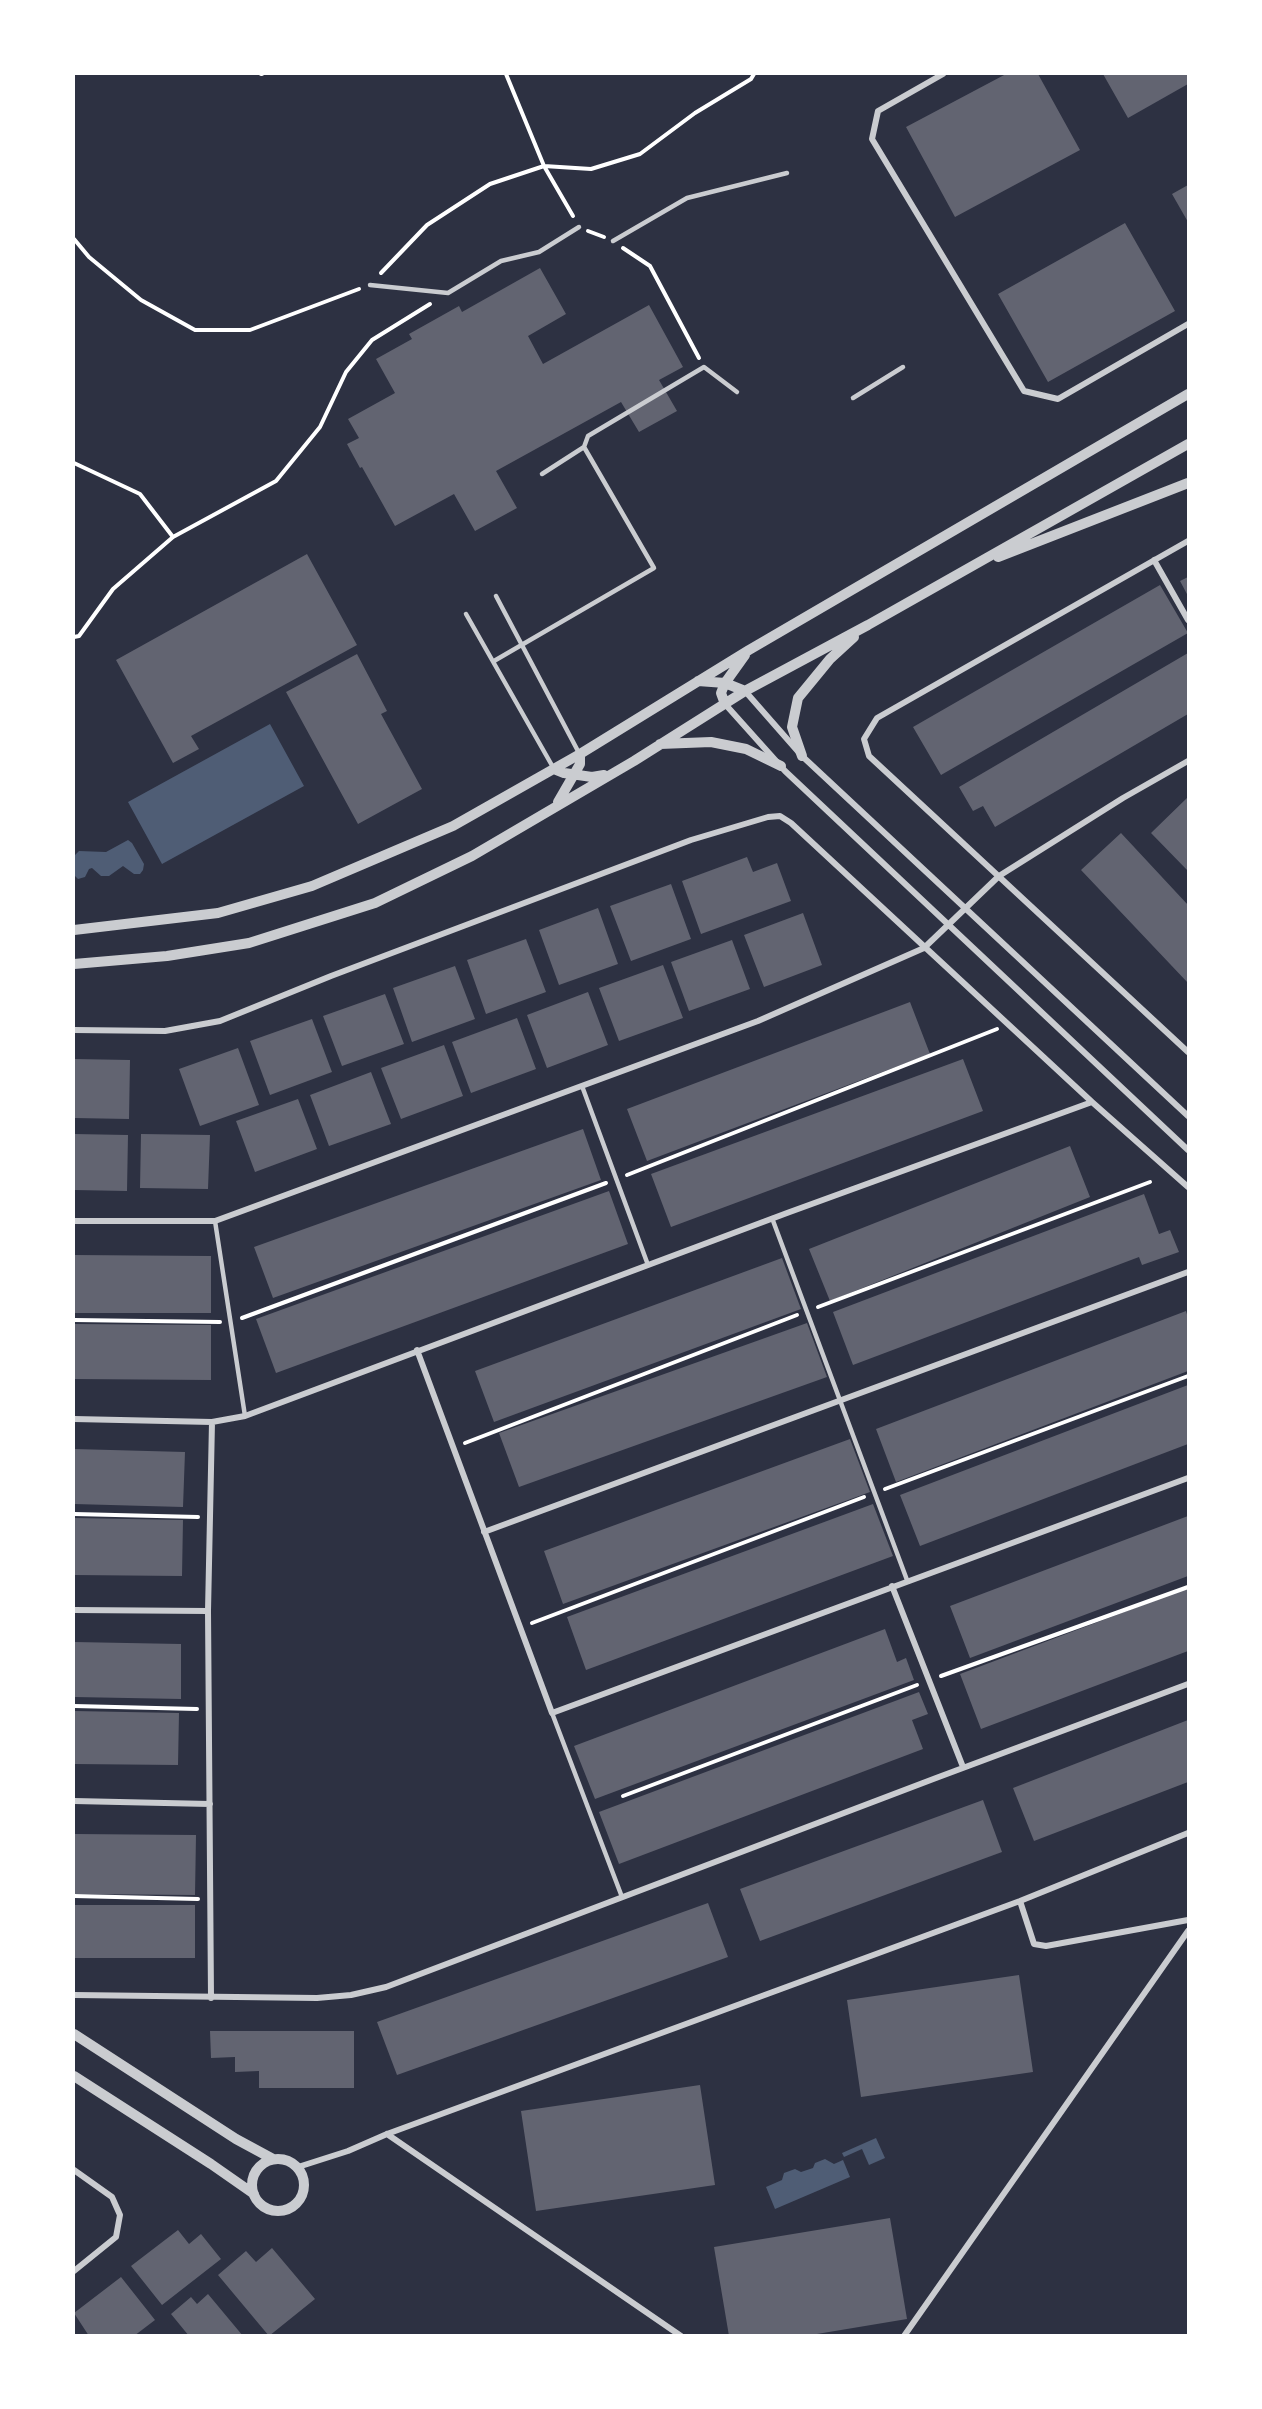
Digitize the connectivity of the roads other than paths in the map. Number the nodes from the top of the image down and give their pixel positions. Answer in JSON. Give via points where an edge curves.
{"nodes":[{"id":1,"x":943,"y":74,"type":"edge"},
{"id":2,"x":788,"y":173,"type":"dead end"},
{"id":3,"x":579,"y":227,"type":"road end"},
{"id":4,"x":614,"y":241,"type":"road end"},
{"id":5,"x":370,"y":285,"type":"road end"},
{"id":6,"x":1188,"y":324,"type":"edge"},
{"id":7,"x":903,"y":367,"type":"dead end"},
{"id":8,"x":737,"y":392,"type":"dead end"},
{"id":9,"x":1188,"y":393,"type":"edge"},
{"id":10,"x":853,"y":398,"type":"dead end"},
{"id":11,"x":1188,"y":444,"type":"edge"},
{"id":12,"x":585,"y":447,"type":"junction"},
{"id":13,"x":542,"y":474,"type":"dead end"},
{"id":14,"x":1188,"y":483,"type":"edge"},
{"id":15,"x":1188,"y":541,"type":"edge"},
{"id":16,"x":1154,"y":560,"type":"junction"},
{"id":17,"x":961,"y":572,"type":"junction"},
{"id":18,"x":496,"y":596,"type":"dead end"},
{"id":19,"x":466,"y":614,"type":"dead end"},
{"id":20,"x":1188,"y":620,"type":"edge"},
{"id":21,"x":868,"y":625,"type":"junction"},
{"id":22,"x":523,"y":644,"type":"junction"},
{"id":23,"x":749,"y":650,"type":"junction"},
{"id":24,"x":494,"y":661,"type":"junction"},
{"id":25,"x":698,"y":681,"type":"junction"},
{"id":26,"x":725,"y":683,"type":"junction"},
{"id":27,"x":745,"y":691,"type":"junction"},
{"id":28,"x":725,"y":704,"type":"junction"},
{"id":29,"x":659,"y":744,"type":"junction"},
{"id":30,"x":580,"y":754,"type":"junction"},
{"id":31,"x":802,"y":756,"type":"junction"},
{"id":32,"x":1188,"y":761,"type":"edge"},
{"id":33,"x":781,"y":766,"type":"junction"},
{"id":34,"x":554,"y":769,"type":"junction"},
{"id":35,"x":610,"y":774,"type":"junction"},
{"id":36,"x":575,"y":775,"type":"junction"},
{"id":37,"x":554,"y":807,"type":"junction"},
{"id":38,"x":999,"y":876,"type":"junction"},
{"id":39,"x":965,"y":907,"type":"junction"},
{"id":40,"x":947,"y":925,"type":"junction"},
{"id":41,"x":74,"y":930,"type":"edge"},
{"id":42,"x":924,"y":948,"type":"junction"},
{"id":43,"x":74,"y":964,"type":"edge"},
{"id":44,"x":74,"y":1030,"type":"edge"},
{"id":45,"x":1188,"y":1052,"type":"edge"},
{"id":46,"x":582,"y":1086,"type":"junction"},
{"id":47,"x":1092,"y":1102,"type":"junction"},
{"id":48,"x":1188,"y":1116,"type":"edge"},
{"id":49,"x":1188,"y":1150,"type":"edge"},
{"id":50,"x":1188,"y":1187,"type":"edge"},
{"id":51,"x":772,"y":1218,"type":"junction"},
{"id":52,"x":74,"y":1221,"type":"edge"},
{"id":53,"x":215,"y":1221,"type":"junction"},
{"id":54,"x":648,"y":1265,"type":"junction"},
{"id":55,"x":1188,"y":1272,"type":"edge"},
{"id":56,"x":417,"y":1350,"type":"junction"},
{"id":57,"x":841,"y":1402,"type":"junction"},
{"id":58,"x":245,"y":1416,"type":"junction"},
{"id":59,"x":74,"y":1419,"type":"edge"},
{"id":60,"x":212,"y":1422,"type":"junction"},
{"id":61,"x":1188,"y":1478,"type":"edge"},
{"id":62,"x":484,"y":1532,"type":"junction"},
{"id":63,"x":907,"y":1580,"type":"junction"},
{"id":64,"x":892,"y":1586,"type":"junction"},
{"id":65,"x":74,"y":1610,"type":"edge"},
{"id":66,"x":208,"y":1611,"type":"junction"},
{"id":67,"x":1188,"y":1684,"type":"edge"},
{"id":68,"x":552,"y":1713,"type":"junction"},
{"id":69,"x":963,"y":1767,"type":"junction"},
{"id":70,"x":74,"y":1802,"type":"edge"},
{"id":71,"x":210,"y":1804,"type":"junction"},
{"id":72,"x":1188,"y":1833,"type":"edge"},
{"id":73,"x":622,"y":1897,"type":"junction"},
{"id":74,"x":1020,"y":1901,"type":"junction"},
{"id":75,"x":1188,"y":1920,"type":"edge"},
{"id":76,"x":1188,"y":1931,"type":"edge"},
{"id":77,"x":75,"y":1995,"type":"edge"},
{"id":78,"x":211,"y":1998,"type":"junction"},
{"id":79,"x":74,"y":2034,"type":"edge"},
{"id":80,"x":74,"y":2076,"type":"edge"},
{"id":81,"x":387,"y":2134,"type":"junction"},
{"id":82,"x":273,"y":2159,"type":"junction"},
{"id":83,"x":298,"y":2168,"type":"junction"},
{"id":84,"x":74,"y":2170,"type":"edge"},
{"id":85,"x":254,"y":2194,"type":"junction"},
{"id":86,"x":74,"y":2271,"type":"edge"},
{"id":87,"x":681,"y":2336,"type":"edge"},
{"id":88,"x":904,"y":2336,"type":"edge"}],
"edges":[{"from":1,"to":6,"type":"street","via":[[878,111],[872,139],[1024,391],[1058,399]]},
{"from":2,"to":4,"type":"lane","via":[[687,198]]},
{"from":3,"to":5,"type":"lane","via":[[539,252],[501,261],[448,293]]},
{"from":7,"to":10,"type":"lane"},
{"from":8,"to":12,"type":"lane","via":[[704,367],[588,436]]},
{"from":9,"to":23,"type":"street"},
{"from":11,"to":17,"type":"street"},
{"from":12,"to":13,"type":"lane"},
{"from":12,"to":22,"type":"lane","via":[[654,568]]},
{"from":14,"to":17,"type":"street"},
{"from":15,"to":16,"type":"street"},
{"from":16,"to":20,"type":"street"},
{"from":16,"to":38,"type":"street","via":[[877,718],[864,739],[869,756]]},
{"from":17,"to":21,"type":"street"},
{"from":18,"to":22,"type":"lane"},
{"from":19,"to":24,"type":"lane"},
{"from":21,"to":27,"type":"street"},
{"from":21,"to":31,"type":"street","via":[[830,659],[798,698],[792,727]]},
{"from":22,"to":24,"type":"lane"},
{"from":22,"to":30,"type":"lane"},
{"from":23,"to":25,"type":"street"},
{"from":23,"to":26,"type":"street"},
{"from":24,"to":34,"type":"lane"},
{"from":25,"to":26,"type":"street"},
{"from":25,"to":30,"type":"street"},
{"from":26,"to":27,"type":"street"},
{"from":26,"to":28,"type":"street","via":[[721,693]]},
{"from":27,"to":28,"type":"street"},
{"from":27,"to":31,"type":"street"},
{"from":28,"to":29,"type":"street"},
{"from":28,"to":33,"type":"street"},
{"from":29,"to":33,"type":"street","via":[[711,742],[746,748]]},
{"from":29,"to":35,"type":"street"},
{"from":30,"to":34,"type":"street"},
{"from":30,"to":36,"type":"street"},
{"from":31,"to":39,"type":"street"},
{"from":32,"to":38,"type":"street"},
{"from":33,"to":40,"type":"street"},
{"from":34,"to":36,"type":"street"},
{"from":34,"to":41,"type":"street","via":[[453,826],[312,886],[218,913]]},
{"from":35,"to":36,"type":"street"},
{"from":35,"to":37,"type":"street"},
{"from":36,"to":37,"type":"street"},
{"from":37,"to":43,"type":"street","via":[[472,856],[375,903],[249,943],[167,956]]},
{"from":38,"to":39,"type":"street"},
{"from":38,"to":45,"type":"street"},
{"from":39,"to":40,"type":"street"},
{"from":39,"to":48,"type":"street"},
{"from":40,"to":42,"type":"street"},
{"from":40,"to":49,"type":"street"},
{"from":42,"to":44,"type":"street","via":[[791,823],[780,816],[768,817],[691,840],[220,1021],[165,1031]]},
{"from":42,"to":46,"type":"street","via":[[758,1021]]},
{"from":42,"to":47,"type":"street"},
{"from":46,"to":53,"type":"street"},
{"from":46,"to":54,"type":"lane"},
{"from":47,"to":50,"type":"street"},
{"from":47,"to":51,"type":"street"},
{"from":51,"to":54,"type":"street"},
{"from":51,"to":57,"type":"lane"},
{"from":52,"to":53,"type":"street"},
{"from":53,"to":58,"type":"lane"},
{"from":54,"to":56,"type":"street"},
{"from":55,"to":57,"type":"street"},
{"from":56,"to":58,"type":"street"},
{"from":56,"to":62,"type":"street"},
{"from":57,"to":62,"type":"street"},
{"from":57,"to":63,"type":"lane"},
{"from":58,"to":60,"type":"street"},
{"from":59,"to":60,"type":"street"},
{"from":60,"to":66,"type":"street"},
{"from":61,"to":63,"type":"street"},
{"from":62,"to":68,"type":"street"},
{"from":63,"to":64,"type":"street"},
{"from":64,"to":68,"type":"street"},
{"from":64,"to":69,"type":"street"},
{"from":65,"to":66,"type":"street"},
{"from":66,"to":71,"type":"street"},
{"from":67,"to":69,"type":"street"},
{"from":68,"to":73,"type":"lane"},
{"from":69,"to":73,"type":"street"},
{"from":70,"to":71,"type":"street"},
{"from":71,"to":78,"type":"street"},
{"from":72,"to":74,"type":"street"},
{"from":73,"to":78,"type":"street","via":[[386,1987],[317,1998]]},
{"from":74,"to":75,"type":"street","via":[[1034,1944],[1046,1946]]},
{"from":74,"to":81,"type":"street"},
{"from":76,"to":88,"type":"street"},
{"from":77,"to":78,"type":"street"},
{"from":79,"to":82,"type":"street"},
{"from":80,"to":85,"type":"street"},
{"from":81,"to":83,"type":"street"},
{"from":81,"to":87,"type":"street"},
{"from":82,"to":83,"type":"street","via":[[282,2159]]},
{"from":82,"to":85,"type":"street","via":[[255,2172]]},
{"from":83,"to":85,"type":"street","via":[[303,2174],[304,2191],[301,2199],[288,2209],[264,2207]]},
{"from":84,"to":86,"type":"street","via":[[112,2197],[120,2215],[116,2237]]}]}
